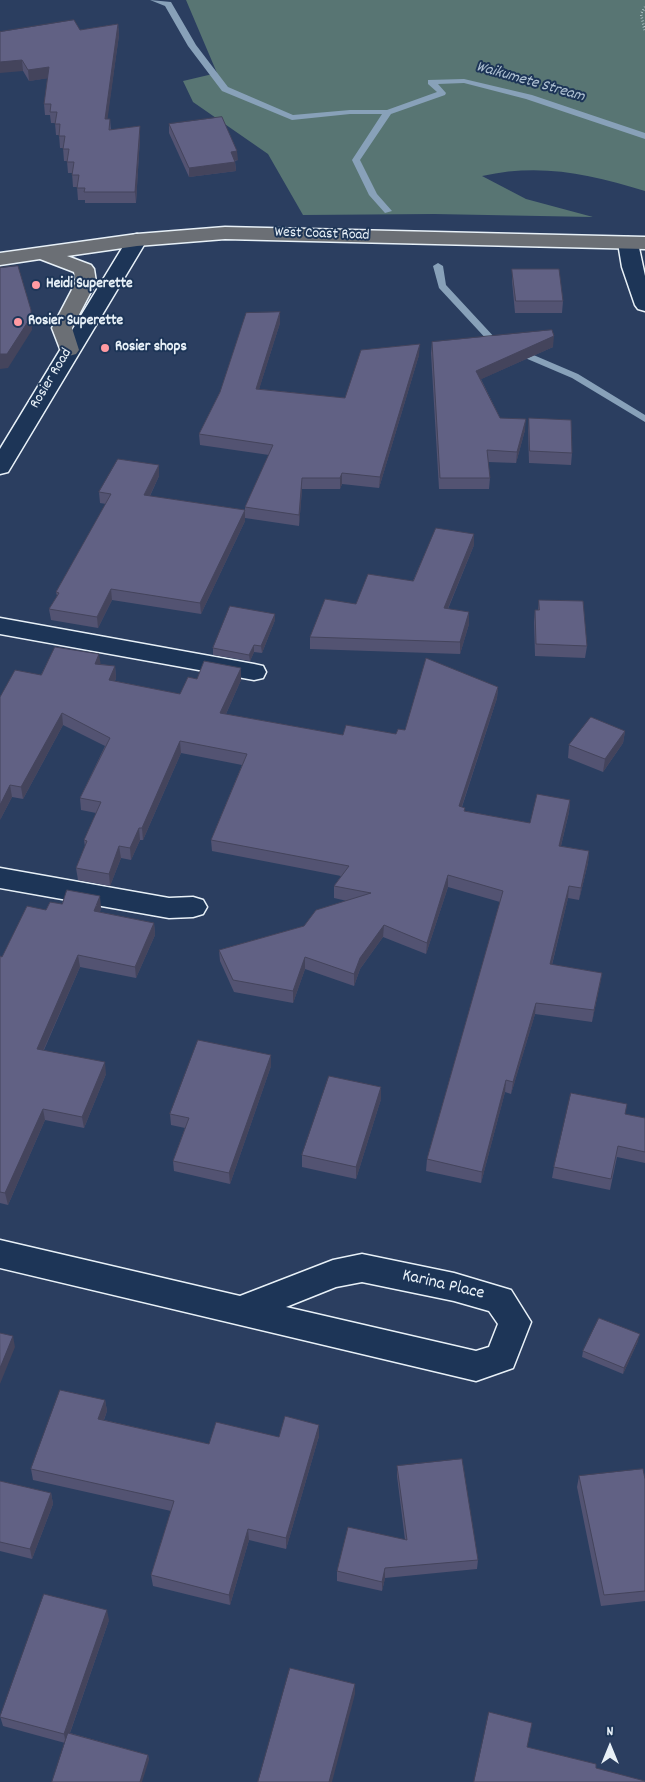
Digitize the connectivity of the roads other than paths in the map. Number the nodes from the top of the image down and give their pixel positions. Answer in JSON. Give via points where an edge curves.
{"nodes":[{"id":1,"x":137,"y":240,"type":"junction"},
{"id":2,"x":636,"y":243,"type":"edge"},
{"id":3,"x":41,"y":253,"type":"junction"},
{"id":4,"x":0,"y":259,"type":"edge"},
{"id":5,"x":645,"y":305,"type":"edge"},
{"id":6,"x":69,"y":350,"type":"junction"},
{"id":7,"x":0,"y":466,"type":"edge"},
{"id":8,"x":0,"y":626,"type":"edge"},
{"id":9,"x":254,"y":672,"type":"dead end"},
{"id":10,"x":0,"y":878,"type":"edge"},
{"id":11,"x":192,"y":907,"type":"dead end"},
{"id":12,"x":0,"y":1254,"type":"edge"},
{"id":13,"x":243,"y":1310,"type":"junction"}],
"edges":[{"from":1,"to":2,"type":"main road","name":"West Coast Road","via":[[263,233]]},
{"from":1,"to":3,"type":"main road","name":"West Coast Road"},
{"from":1,"to":6,"type":"street","name":"Rosier Road"},
{"from":2,"to":5,"type":"street","via":[[632,267]]},
{"from":3,"to":4,"type":"main road","name":"West Coast Road"},
{"from":3,"to":6,"type":"main road","via":[[84,269],[86,282],[62,328]]},
{"from":6,"to":7,"type":"street","name":"Rosier Road"},
{"from":8,"to":9,"type":"street"},
{"from":10,"to":11,"type":"street","via":[[169,908]]},
{"from":12,"to":13,"type":"street","name":"Karina Place"},
{"from":13,"to":13,"type":"street","name":"Karina Place","via":[[476,1366],[501,1358],[515,1322],[500,1300],[362,1268],[333,1274]]}]}
